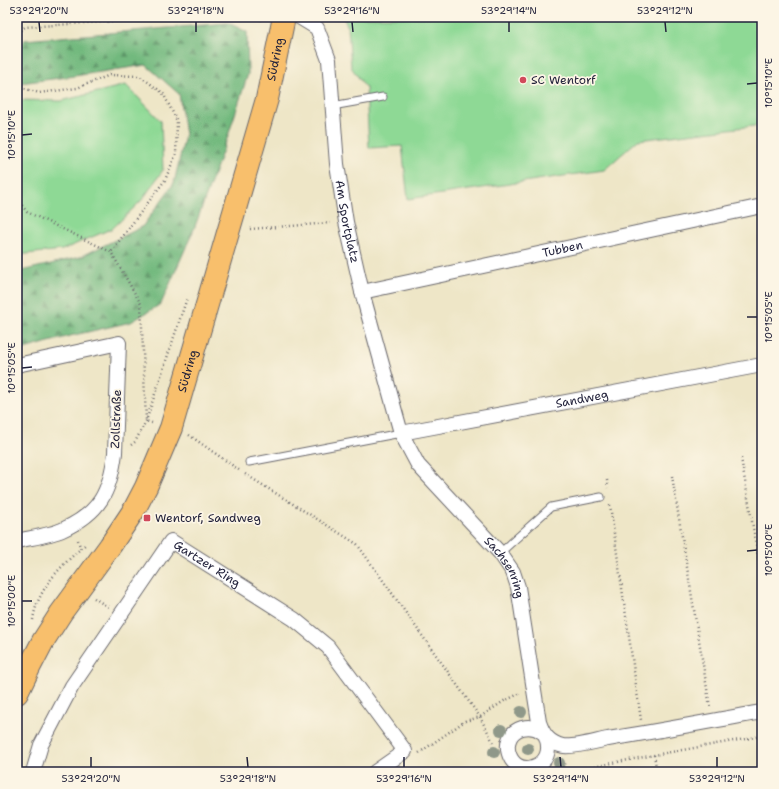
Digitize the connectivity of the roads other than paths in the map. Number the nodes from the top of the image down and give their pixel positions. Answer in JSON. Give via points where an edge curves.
{"nodes":[{"id":1,"x":299,"y":17,"type":"edge"},
{"id":2,"x":274,"y":19,"type":"edge"},
{"id":3,"x":383,"y":97,"type":"dead end"},
{"id":4,"x":332,"y":106,"type":"junction"},
{"id":5,"x":762,"y":206,"type":"edge"},
{"id":6,"x":362,"y":292,"type":"junction"},
{"id":7,"x":17,"y":365,"type":"edge"},
{"id":8,"x":762,"y":365,"type":"edge"},
{"id":9,"x":401,"y":433,"type":"junction"},
{"id":10,"x":249,"y":462,"type":"dead end"},
{"id":11,"x":605,"y":496,"type":"road end"},
{"id":12,"x":17,"y":541,"type":"edge"},
{"id":13,"x":500,"y":554,"type":"junction"},
{"id":14,"x":17,"y":693,"type":"edge"},
{"id":15,"x":762,"y":712,"type":"edge"},
{"id":16,"x":33,"y":772,"type":"edge"},
{"id":17,"x":375,"y":772,"type":"edge"}],
"edges":[{"from":1,"to":4,"type":"street","name":"Am Sportplatz","via":[[317,28],[327,54]]},
{"from":2,"to":14,"type":"main road","name":"Südring","via":[[266,99],[171,428],[134,510],[43,641]]},
{"from":3,"to":4,"type":"lane"},
{"from":4,"to":6,"type":"street","name":"Am Sportplatz","via":[[346,222]]},
{"from":5,"to":6,"type":"street","name":"Tubben"},
{"from":6,"to":9,"type":"street","name":"Am Sportplatz"},
{"from":7,"to":12,"type":"street","name":"Zollstraße","via":[[118,343],[115,453],[111,477],[104,496],[85,517],[62,531]]},
{"from":8,"to":9,"type":"street","name":"Sandweg"},
{"from":9,"to":10,"type":"lane"},
{"from":9,"to":13,"type":"street","name":"Sachsenring","via":[[418,465]]},
{"from":11,"to":13,"type":"lane","via":[[551,507]]},
{"from":13,"to":15,"type":"street","name":"Sachsenring","via":[[513,572],[518,587],[539,722],[544,735],[560,745],[643,734]]},
{"from":16,"to":17,"type":"street","name":"Gartzer Ring","via":[[41,745],[72,686],[171,541],[294,619],[328,647],[405,751]]}]}
